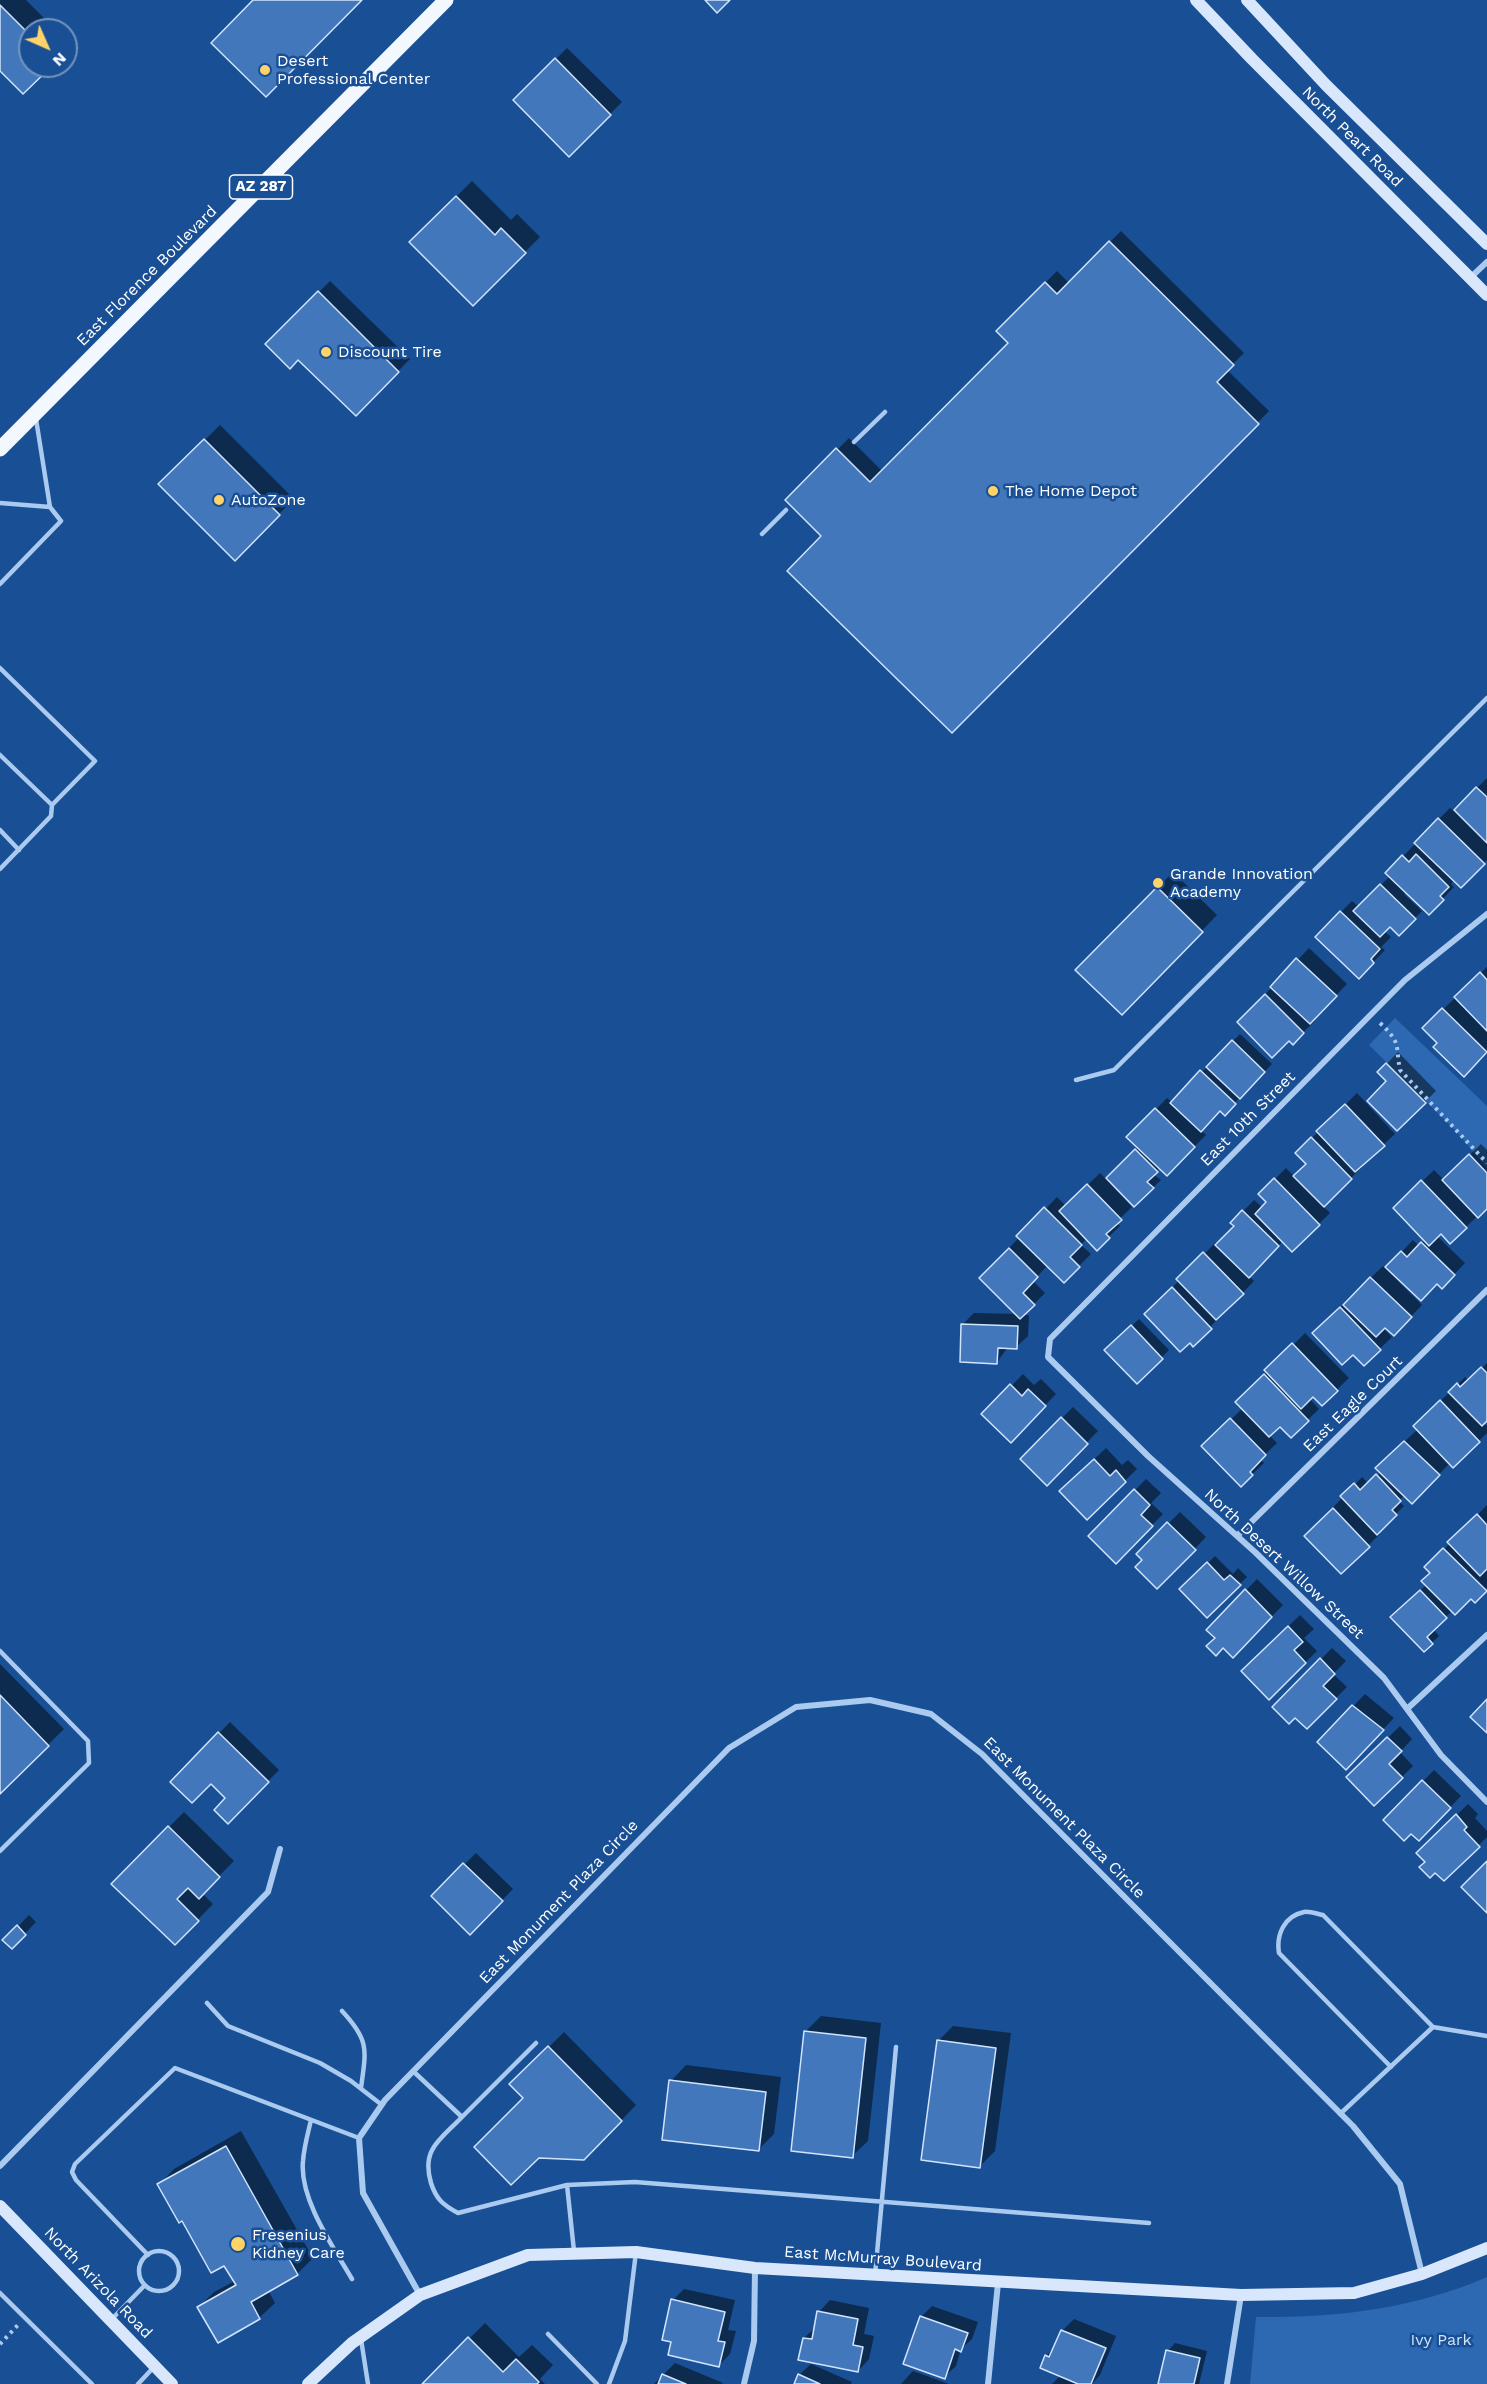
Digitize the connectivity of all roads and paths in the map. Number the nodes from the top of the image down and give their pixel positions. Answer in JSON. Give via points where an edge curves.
{"nodes":[{"id":1,"x":446,"y":0,"type":"edge"},
{"id":2,"x":1196,"y":0,"type":"edge"},
{"id":3,"x":1247,"y":0,"type":"edge"},
{"id":4,"x":1487,"y":244,"type":"edge"},
{"id":5,"x":1487,"y":262,"type":"edge"},
{"id":6,"x":1470,"y":278,"type":"junction"},
{"id":7,"x":1487,"y":295,"type":"edge"},
{"id":8,"x":36,"y":412,"type":"junction"},
{"id":9,"x":885,"y":412,"type":"dead end"},
{"id":10,"x":854,"y":442,"type":"dead end"},
{"id":11,"x":0,"y":449,"type":"edge"},
{"id":12,"x":0,"y":502,"type":"edge"},
{"id":13,"x":50,"y":507,"type":"junction"},
{"id":14,"x":786,"y":510,"type":"dead end"},
{"id":15,"x":762,"y":534,"type":"dead end"},
{"id":16,"x":0,"y":584,"type":"edge"},
{"id":17,"x":0,"y":668,"type":"edge"},
{"id":18,"x":1487,"y":698,"type":"edge"},
{"id":19,"x":0,"y":755,"type":"edge"},
{"id":20,"x":52,"y":805,"type":"junction"},
{"id":21,"x":0,"y":830,"type":"edge"},
{"id":22,"x":19,"y":849,"type":"junction"},
{"id":23,"x":0,"y":869,"type":"edge"},
{"id":24,"x":1487,"y":914,"type":"edge"},
{"id":25,"x":1388,"y":1030,"type":"dead end"},
{"id":26,"x":1076,"y":1080,"type":"dead end"},
{"id":27,"x":1487,"y":1164,"type":"edge"},
{"id":28,"x":1487,"y":1290,"type":"edge"},
{"id":29,"x":1048,"y":1357,"type":"joint"},
{"id":30,"x":1237,"y":1536,"type":"junction"},
{"id":31,"x":1487,"y":1635,"type":"edge"},
{"id":32,"x":0,"y":1651,"type":"edge"},
{"id":33,"x":1407,"y":1709,"type":"junction"},
{"id":34,"x":1487,"y":1802,"type":"edge"},
{"id":35,"x":280,"y":1849,"type":"dead end"},
{"id":36,"x":0,"y":1851,"type":"edge"},
{"id":37,"x":207,"y":2003,"type":"dead end"},
{"id":38,"x":342,"y":2011,"type":"dead end"},
{"id":39,"x":1433,"y":2027,"type":"junction"},
{"id":40,"x":1487,"y":2036,"type":"edge"},
{"id":41,"x":536,"y":2043,"type":"dead end"},
{"id":42,"x":896,"y":2047,"type":"dead end"},
{"id":43,"x":1391,"y":2067,"type":"junction"},
{"id":44,"x":414,"y":2071,"type":"junction"},
{"id":45,"x":361,"y":2088,"type":"junction"},
{"id":46,"x":382,"y":2104,"type":"junction"},
{"id":47,"x":1340,"y":2114,"type":"junction"},
{"id":48,"x":462,"y":2117,"type":"junction"},
{"id":49,"x":311,"y":2120,"type":"junction"},
{"id":50,"x":359,"y":2138,"type":"junction"},
{"id":51,"x":0,"y":2166,"type":"edge"},
{"id":52,"x":567,"y":2185,"type":"junction"},
{"id":53,"x":884,"y":2202,"type":"junction"},
{"id":54,"x":0,"y":2206,"type":"edge"},
{"id":55,"x":1149,"y":2223,"type":"dead end"},
{"id":56,"x":1487,"y":2248,"type":"edge"},
{"id":57,"x":636,"y":2252,"type":"junction"},
{"id":58,"x":575,"y":2254,"type":"junction"},
{"id":59,"x":148,"y":2255,"type":"junction"},
{"id":60,"x":755,"y":2268,"type":"junction"},
{"id":61,"x":1422,"y":2274,"type":"junction"},
{"id":62,"x":875,"y":2275,"type":"junction"},
{"id":63,"x":352,"y":2279,"type":"dead end"},
{"id":64,"x":998,"y":2283,"type":"junction"},
{"id":65,"x":145,"y":2285,"type":"junction"},
{"id":66,"x":0,"y":2293,"type":"edge"},
{"id":67,"x":420,"y":2295,"type":"junction"},
{"id":68,"x":1241,"y":2295,"type":"junction"},
{"id":69,"x":25,"y":2318,"type":"junction"},
{"id":70,"x":111,"y":2320,"type":"junction"},
{"id":71,"x":548,"y":2334,"type":"dead end"},
{"id":72,"x":361,"y":2337,"type":"junction"},
{"id":73,"x":0,"y":2344,"type":"edge"},
{"id":74,"x":155,"y":2366,"type":"junction"},
{"id":75,"x":92,"y":2384,"type":"edge"},
{"id":76,"x":138,"y":2384,"type":"edge"},
{"id":77,"x":172,"y":2384,"type":"edge"},
{"id":78,"x":308,"y":2384,"type":"edge"},
{"id":79,"x":368,"y":2384,"type":"edge"},
{"id":80,"x":597,"y":2384,"type":"edge"},
{"id":81,"x":609,"y":2384,"type":"edge"},
{"id":82,"x":744,"y":2384,"type":"edge"},
{"id":83,"x":988,"y":2384,"type":"edge"},
{"id":84,"x":1227,"y":2384,"type":"edge"}],
"edges":[{"from":1,"to":8,"type":"main road","name":"East Florence Boulevard","number":"AZ 287"},
{"from":2,"to":6,"type":"street","name":"North Peart Road"},
{"from":3,"to":4,"type":"street","name":"North Peart Road","via":[[1326,85]]},
{"from":5,"to":6,"type":"street"},
{"from":6,"to":7,"type":"street","name":"North Peart Road"},
{"from":8,"to":11,"type":"main road","name":"East Florence Boulevard","number":"AZ 287"},
{"from":8,"to":13,"type":"lane"},
{"from":9,"to":10,"type":"lane"},
{"from":12,"to":13,"type":"lane"},
{"from":13,"to":16,"type":"lane","via":[[62,521]]},
{"from":14,"to":15,"type":"lane"},
{"from":17,"to":20,"type":"lane","via":[[95,761]]},
{"from":18,"to":26,"type":"lane","via":[[1114,1070]]},
{"from":19,"to":20,"type":"lane"},
{"from":20,"to":22,"type":"lane","via":[[51,816]]},
{"from":21,"to":22,"type":"lane"},
{"from":22,"to":23,"type":"lane"},
{"from":24,"to":29,"type":"street","name":"East 10th Street","via":[[1398,987],[1050,1340]]},
{"from":25,"to":27,"type":"path","via":[[1400,1050],[1400,1070]]},
{"from":28,"to":30,"type":"street","name":"East Eagle Court"},
{"from":29,"to":30,"type":"street","name":"North Desert Willow Street","via":[[1148,1456]]},
{"from":30,"to":33,"type":"street","name":"North Desert Willow Street","via":[[1384,1678]]},
{"from":31,"to":33,"type":"street"},
{"from":32,"to":36,"type":"lane","via":[[88,1741],[89,1763]]},
{"from":33,"to":34,"type":"street","name":"North Desert Willow Street","via":[[1441,1755]]},
{"from":35,"to":51,"type":"street","via":[[268,1892]]},
{"from":37,"to":45,"type":"lane","via":[[228,2026],[320,2063]]},
{"from":38,"to":45,"type":"lane","via":[[358,2028],[366,2051]]},
{"from":39,"to":40,"type":"lane"},
{"from":39,"to":43,"type":"lane"},
{"from":39,"to":43,"type":"lane","via":[[1323,1915],[1304,1912],[1286,1922],[1277,1940],[1279,1953]]},
{"from":41,"to":48,"type":"lane"},
{"from":42,"to":53,"type":"lane"},
{"from":43,"to":47,"type":"lane"},
{"from":44,"to":46,"type":"street","name":"East Monument Plaza Circle"},
{"from":44,"to":47,"type":"street","name":"East Monument Plaza Circle","via":[[729,1748],[796,1707],[870,1700],[931,1714],[982,1754]]},
{"from":44,"to":48,"type":"lane"},
{"from":45,"to":46,"type":"lane"},
{"from":46,"to":50,"type":"street","name":"East Monument Plaza Circle"},
{"from":47,"to":61,"type":"street","name":"East Monument Plaza Circle","via":[[1400,2184]]},
{"from":48,"to":52,"type":"lane","via":[[433,2148],[426,2162],[435,2196],[445,2206],[458,2213]]},
{"from":49,"to":50,"type":"lane"},
{"from":49,"to":59,"type":"lane","via":[[175,2068],[75,2164],[72,2172]]},
{"from":49,"to":63,"type":"lane","via":[[302,2163],[307,2191],[324,2231]]},
{"from":50,"to":67,"type":"street","via":[[363,2193]]},
{"from":52,"to":53,"type":"lane","via":[[635,2182]]},
{"from":52,"to":58,"type":"lane"},
{"from":53,"to":55,"type":"lane"},
{"from":53,"to":62,"type":"lane"},
{"from":54,"to":70,"type":"street","name":"North Arizola Road"},
{"from":56,"to":61,"type":"street","name":"East McMurray Boulevard"},
{"from":57,"to":58,"type":"street","name":"East McMurray Boulevard"},
{"from":57,"to":60,"type":"street","name":"East McMurray Boulevard"},
{"from":57,"to":81,"type":"lane","via":[[625,2341]]},
{"from":58,"to":67,"type":"street","name":"East McMurray Boulevard","via":[[528,2255]]},
{"from":59,"to":65,"type":"lane","via":[[139,2270]]},
{"from":59,"to":65,"type":"lane","via":[[168,2253],[179,2270],[171,2288],[158,2291]]},
{"from":60,"to":62,"type":"street","name":"East McMurray Boulevard"},
{"from":60,"to":82,"type":"street","via":[[754,2340]]},
{"from":61,"to":68,"type":"street","name":"East McMurray Boulevard","via":[[1354,2293]]},
{"from":62,"to":64,"type":"street","name":"East McMurray Boulevard"},
{"from":64,"to":68,"type":"street","name":"East McMurray Boulevard"},
{"from":64,"to":83,"type":"street"},
{"from":65,"to":70,"type":"lane"},
{"from":66,"to":69,"type":"lane"},
{"from":67,"to":72,"type":"street","name":"East McMurray Boulevard"},
{"from":68,"to":84,"type":"street"},
{"from":69,"to":73,"type":"path"},
{"from":69,"to":75,"type":"lane"},
{"from":70,"to":74,"type":"street","name":"North Arizola Road"},
{"from":71,"to":80,"type":"lane"},
{"from":72,"to":78,"type":"street","name":"East McMurray Boulevard"},
{"from":72,"to":79,"type":"lane"},
{"from":74,"to":76,"type":"lane"},
{"from":74,"to":77,"type":"street","name":"North Arizola Road"}]}
